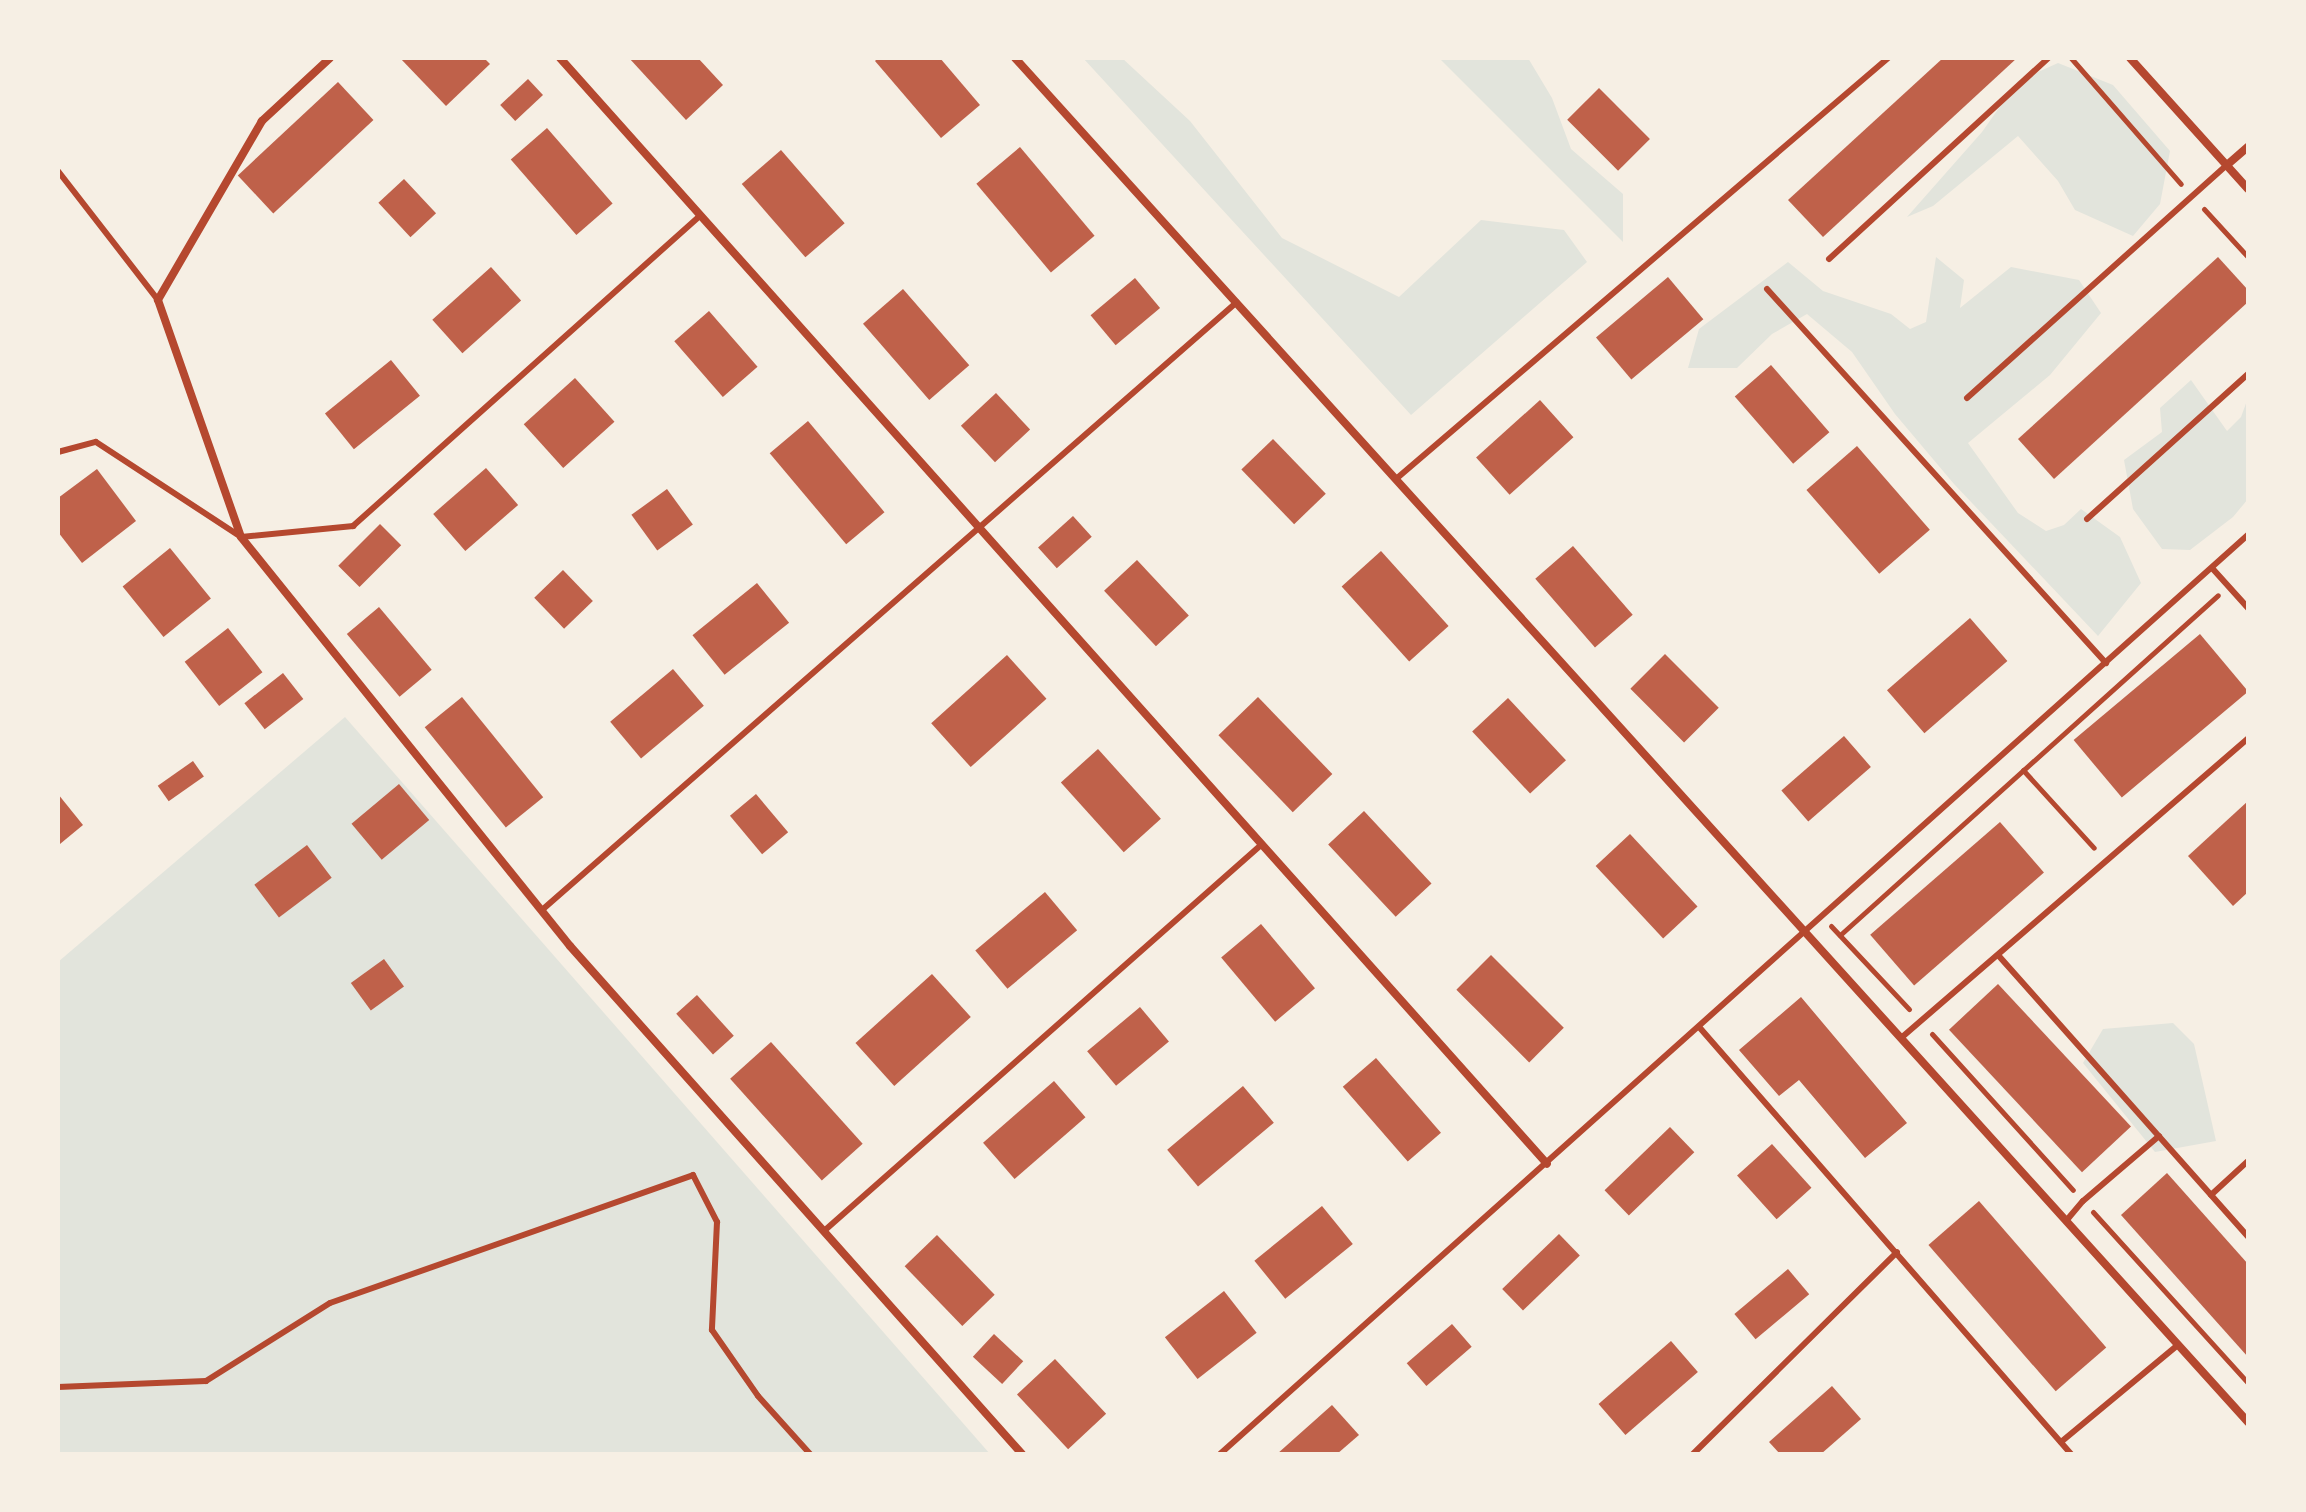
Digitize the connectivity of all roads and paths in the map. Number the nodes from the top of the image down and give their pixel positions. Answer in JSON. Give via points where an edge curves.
{"nodes":[{"id":1,"x":330,"y":58,"type":"edge"},
{"id":2,"x":560,"y":58,"type":"edge"},
{"id":3,"x":1015,"y":58,"type":"edge"},
{"id":4,"x":1888,"y":58,"type":"edge"},
{"id":5,"x":2048,"y":58,"type":"edge"},
{"id":6,"x":2071,"y":58,"type":"edge"},
{"id":7,"x":2130,"y":58,"type":"edge"},
{"id":8,"x":2248,"y":147,"type":"edge"},
{"id":9,"x":2227,"y":165,"type":"junction"},
{"id":10,"x":58,"y":171,"type":"edge"},
{"id":11,"x":2248,"y":189,"type":"edge"},
{"id":12,"x":2194,"y":198,"type":"junction"},
{"id":13,"x":699,"y":217,"type":"junction"},
{"id":14,"x":2248,"y":257,"type":"edge"},
{"id":15,"x":1829,"y":259,"type":"dead end"},
{"id":16,"x":1767,"y":289,"type":"dead end"},
{"id":17,"x":158,"y":300,"type":"junction"},
{"id":18,"x":1237,"y":302,"type":"junction"},
{"id":19,"x":2248,"y":374,"type":"edge"},
{"id":20,"x":1967,"y":398,"type":"dead end"},
{"id":21,"x":58,"y":452,"type":"edge"},
{"id":22,"x":1396,"y":479,"type":"junction"},
{"id":23,"x":2087,"y":519,"type":"dead end"},
{"id":24,"x":981,"y":529,"type":"junction"},
{"id":25,"x":2248,"y":535,"type":"edge"},
{"id":26,"x":241,"y":537,"type":"junction"},
{"id":27,"x":2212,"y":568,"type":"junction"},
{"id":28,"x":2228,"y":585,"type":"junction"},
{"id":29,"x":2248,"y":608,"type":"edge"},
{"id":30,"x":2106,"y":663,"type":"junction"},
{"id":31,"x":2248,"y":738,"type":"edge"},
{"id":32,"x":2023,"y":770,"type":"junction"},
{"id":33,"x":1261,"y":845,"type":"junction"},
{"id":34,"x":2106,"y":861,"type":"junction"},
{"id":35,"x":542,"y":910,"type":"junction"},
{"id":36,"x":1824,"y":918,"type":"junction"},
{"id":37,"x":1806,"y":933,"type":"junction"},
{"id":38,"x":1840,"y":935,"type":"junction"},
{"id":39,"x":1998,"y":955,"type":"junction"},
{"id":40,"x":1920,"y":1021,"type":"junction"},
{"id":41,"x":1700,"y":1028,"type":"junction"},
{"id":42,"x":1901,"y":1038,"type":"junction"},
{"id":43,"x":2159,"y":1136,"type":"junction"},
{"id":44,"x":2248,"y":1161,"type":"edge"},
{"id":45,"x":1547,"y":1164,"type":"junction"},
{"id":46,"x":2211,"y":1195,"type":"junction"},
{"id":47,"x":2083,"y":1201,"type":"junction"},
{"id":48,"x":2066,"y":1221,"type":"junction"},
{"id":49,"x":824,"y":1231,"type":"junction"},
{"id":50,"x":2248,"y":1237,"type":"edge"},
{"id":51,"x":1897,"y":1252,"type":"junction"},
{"id":52,"x":2178,"y":1345,"type":"junction"},
{"id":53,"x":2248,"y":1383,"type":"edge"},
{"id":54,"x":58,"y":1387,"type":"edge"},
{"id":55,"x":2248,"y":1422,"type":"edge"},
{"id":56,"x":2061,"y":1442,"type":"junction"},
{"id":57,"x":810,"y":1454,"type":"edge"},
{"id":58,"x":1022,"y":1454,"type":"edge"},
{"id":59,"x":1220,"y":1454,"type":"edge"},
{"id":60,"x":1693,"y":1454,"type":"edge"},
{"id":61,"x":2071,"y":1454,"type":"edge"}],
"edges":[{"from":1,"to":17,"type":"street","via":[[262,121]]},
{"from":2,"to":13,"type":"street"},
{"from":3,"to":18,"type":"street"},
{"from":4,"to":22,"type":"lane"},
{"from":5,"to":15,"type":"lane"},
{"from":6,"to":12,"type":"path"},
{"from":7,"to":9,"type":"street"},
{"from":8,"to":9,"type":"street"},
{"from":9,"to":11,"type":"street"},
{"from":9,"to":12,"type":"lane"},
{"from":10,"to":17,"type":"lane"},
{"from":12,"to":14,"type":"path"},
{"from":12,"to":20,"type":"lane"},
{"from":13,"to":24,"type":"street"},
{"from":13,"to":26,"type":"lane","via":[[353,526]]},
{"from":16,"to":30,"type":"lane"},
{"from":17,"to":26,"type":"street"},
{"from":18,"to":22,"type":"street"},
{"from":18,"to":24,"type":"lane"},
{"from":19,"to":23,"type":"lane"},
{"from":21,"to":26,"type":"lane","via":[[96,442]]},
{"from":22,"to":37,"type":"street"},
{"from":24,"to":33,"type":"street"},
{"from":24,"to":35,"type":"lane"},
{"from":25,"to":27,"type":"lane"},
{"from":26,"to":35,"type":"street"},
{"from":27,"to":28,"type":"lane"},
{"from":27,"to":30,"type":"lane"},
{"from":28,"to":29,"type":"lane"},
{"from":28,"to":32,"type":"path"},
{"from":30,"to":36,"type":"lane"},
{"from":31,"to":34,"type":"lane"},
{"from":32,"to":34,"type":"path"},
{"from":32,"to":38,"type":"path"},
{"from":33,"to":45,"type":"street"},
{"from":33,"to":49,"type":"lane"},
{"from":34,"to":39,"type":"lane"},
{"from":35,"to":49,"type":"street"},
{"from":36,"to":37,"type":"lane"},
{"from":36,"to":38,"type":"path"},
{"from":37,"to":41,"type":"lane"},
{"from":37,"to":42,"type":"street"},
{"from":38,"to":40,"type":"path"},
{"from":39,"to":40,"type":"lane"},
{"from":39,"to":43,"type":"lane"},
{"from":40,"to":42,"type":"lane"},
{"from":40,"to":47,"type":"path"},
{"from":41,"to":45,"type":"lane"},
{"from":41,"to":51,"type":"lane"},
{"from":42,"to":48,"type":"street"},
{"from":43,"to":46,"type":"lane"},
{"from":43,"to":47,"type":"lane"},
{"from":44,"to":46,"type":"lane"},
{"from":45,"to":59,"type":"lane"},
{"from":46,"to":50,"type":"lane"},
{"from":47,"to":48,"type":"lane"},
{"from":47,"to":53,"type":"path"},
{"from":48,"to":52,"type":"street"},
{"from":49,"to":58,"type":"street"},
{"from":51,"to":56,"type":"lane"},
{"from":51,"to":60,"type":"lane"},
{"from":52,"to":55,"type":"street"},
{"from":52,"to":56,"type":"lane"},
{"from":54,"to":57,"type":"lane","via":[[206,1381],[330,1303],[693,1175],[717,1222],[712,1330],[758,1396]]},
{"from":56,"to":61,"type":"lane"}]}
